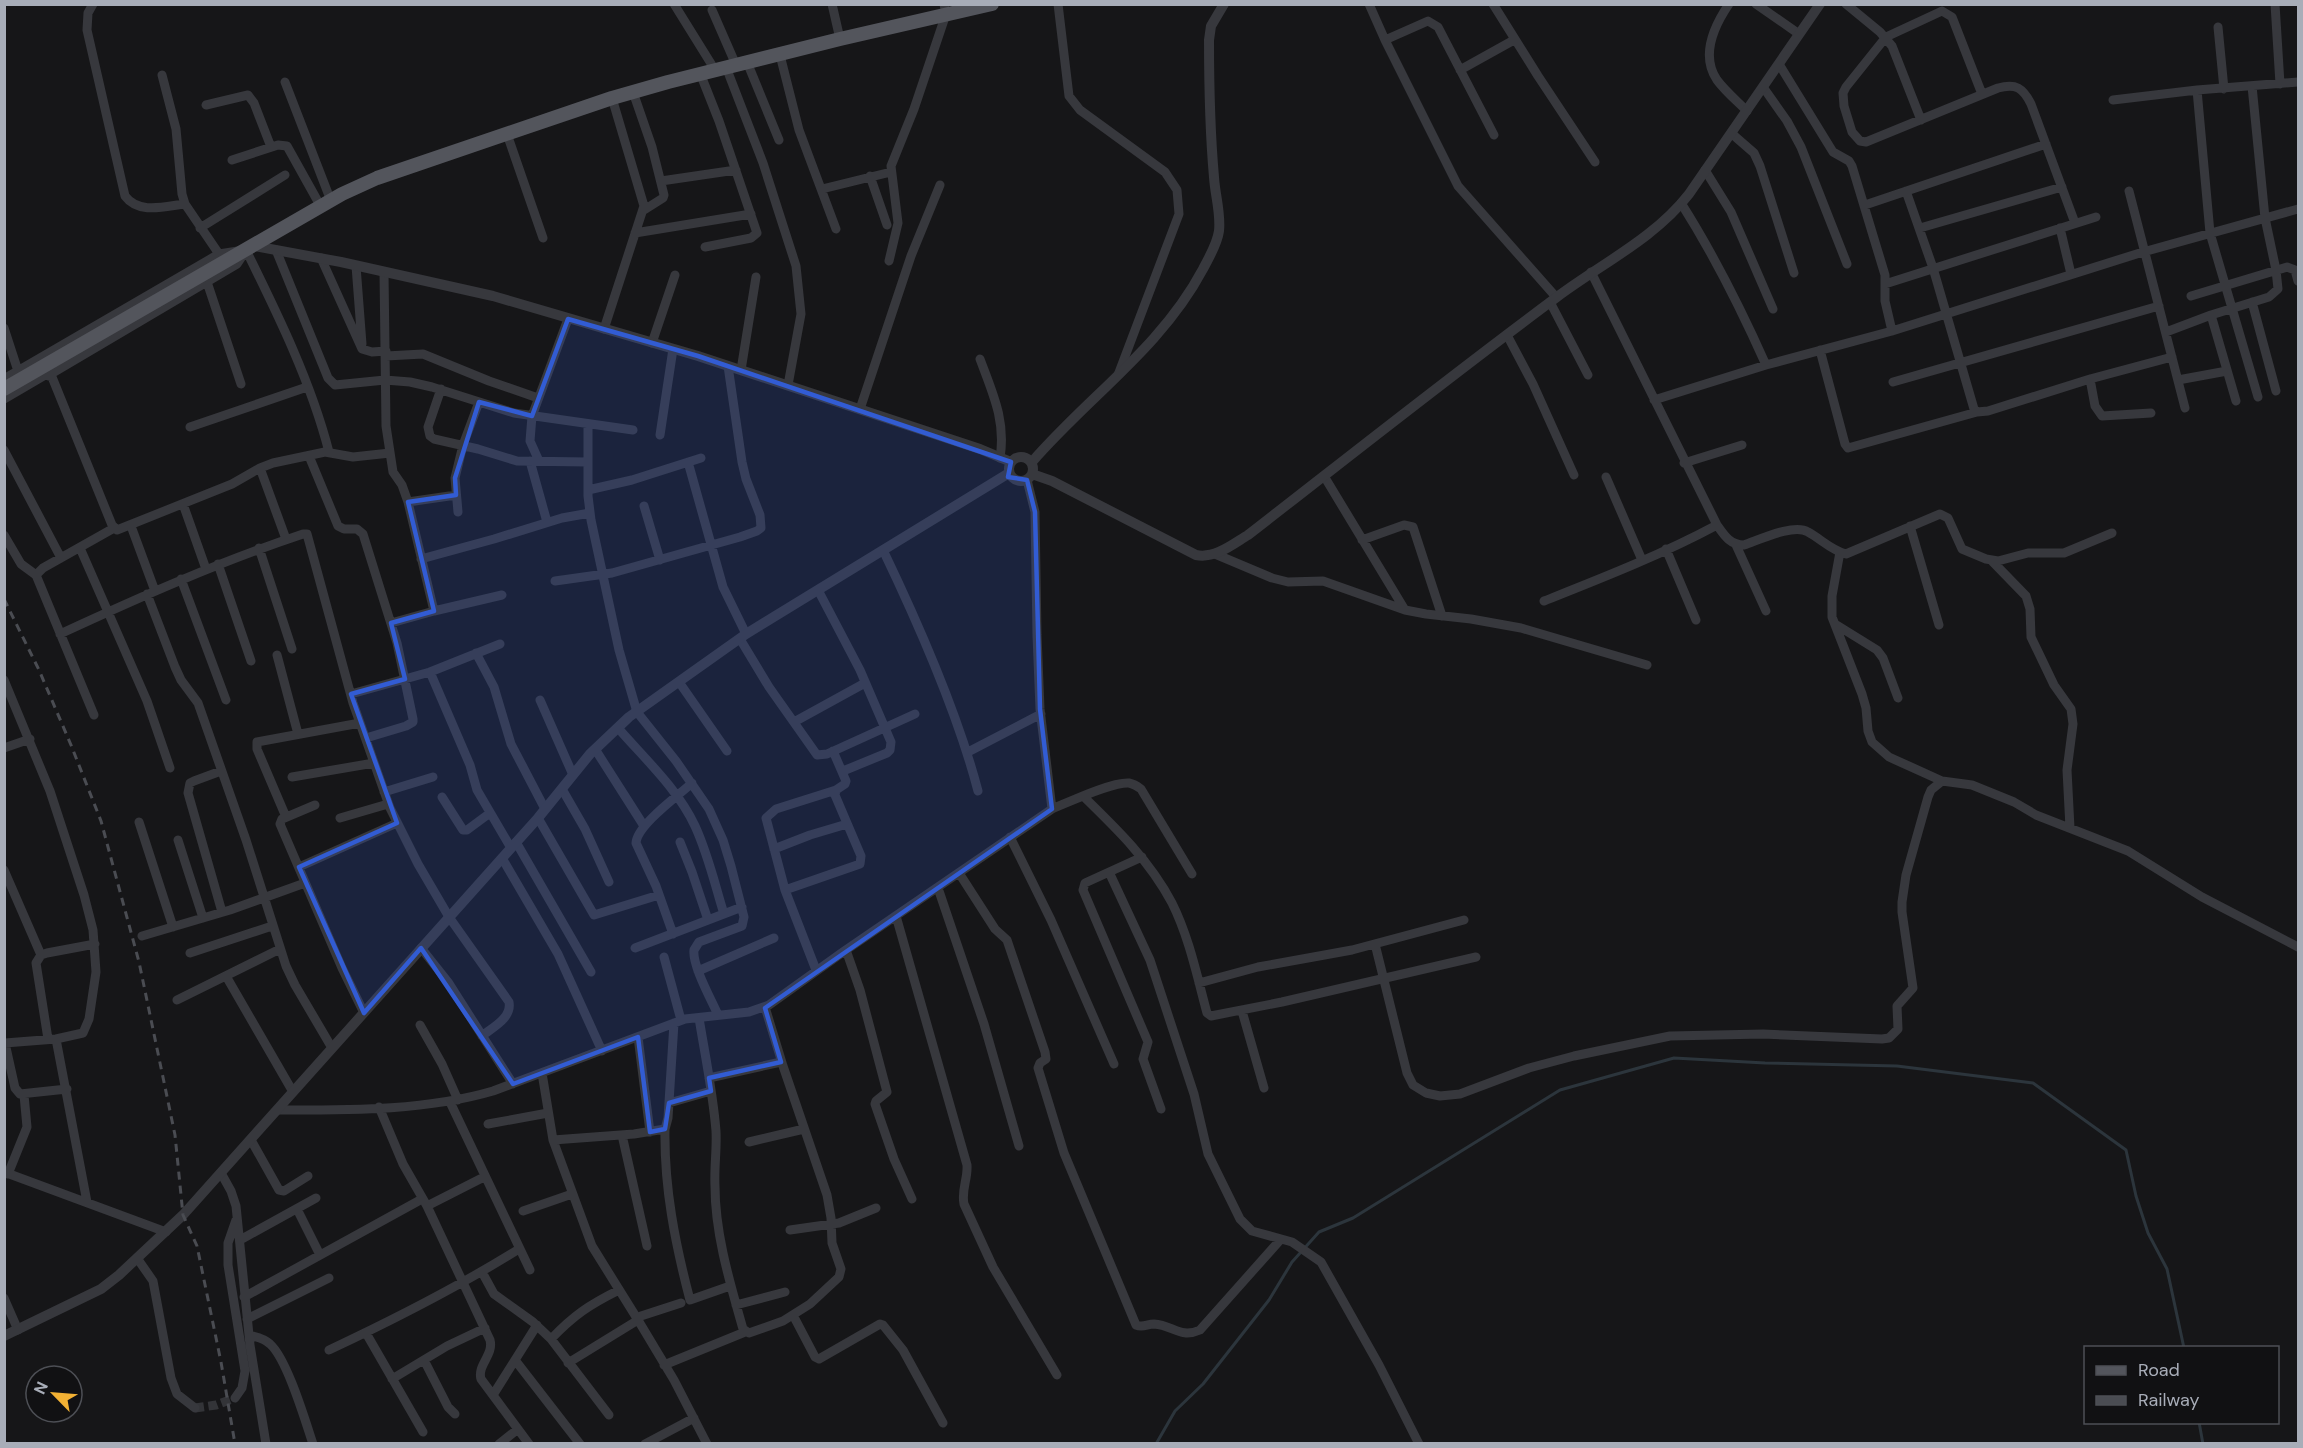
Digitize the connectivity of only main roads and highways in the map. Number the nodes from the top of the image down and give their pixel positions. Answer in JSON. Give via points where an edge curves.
{"nodes":[{"id":1,"x":992,"y":4,"type":"edge"},
{"id":2,"x":945,"y":9,"type":"edge"},
{"id":3,"x":4,"y":389,"type":"edge"}],
"edges":[{"from":1,"to":2,"type":"main road"},
{"from":2,"to":3,"type":"main road","via":[[612,98],[376,178]]}]}
